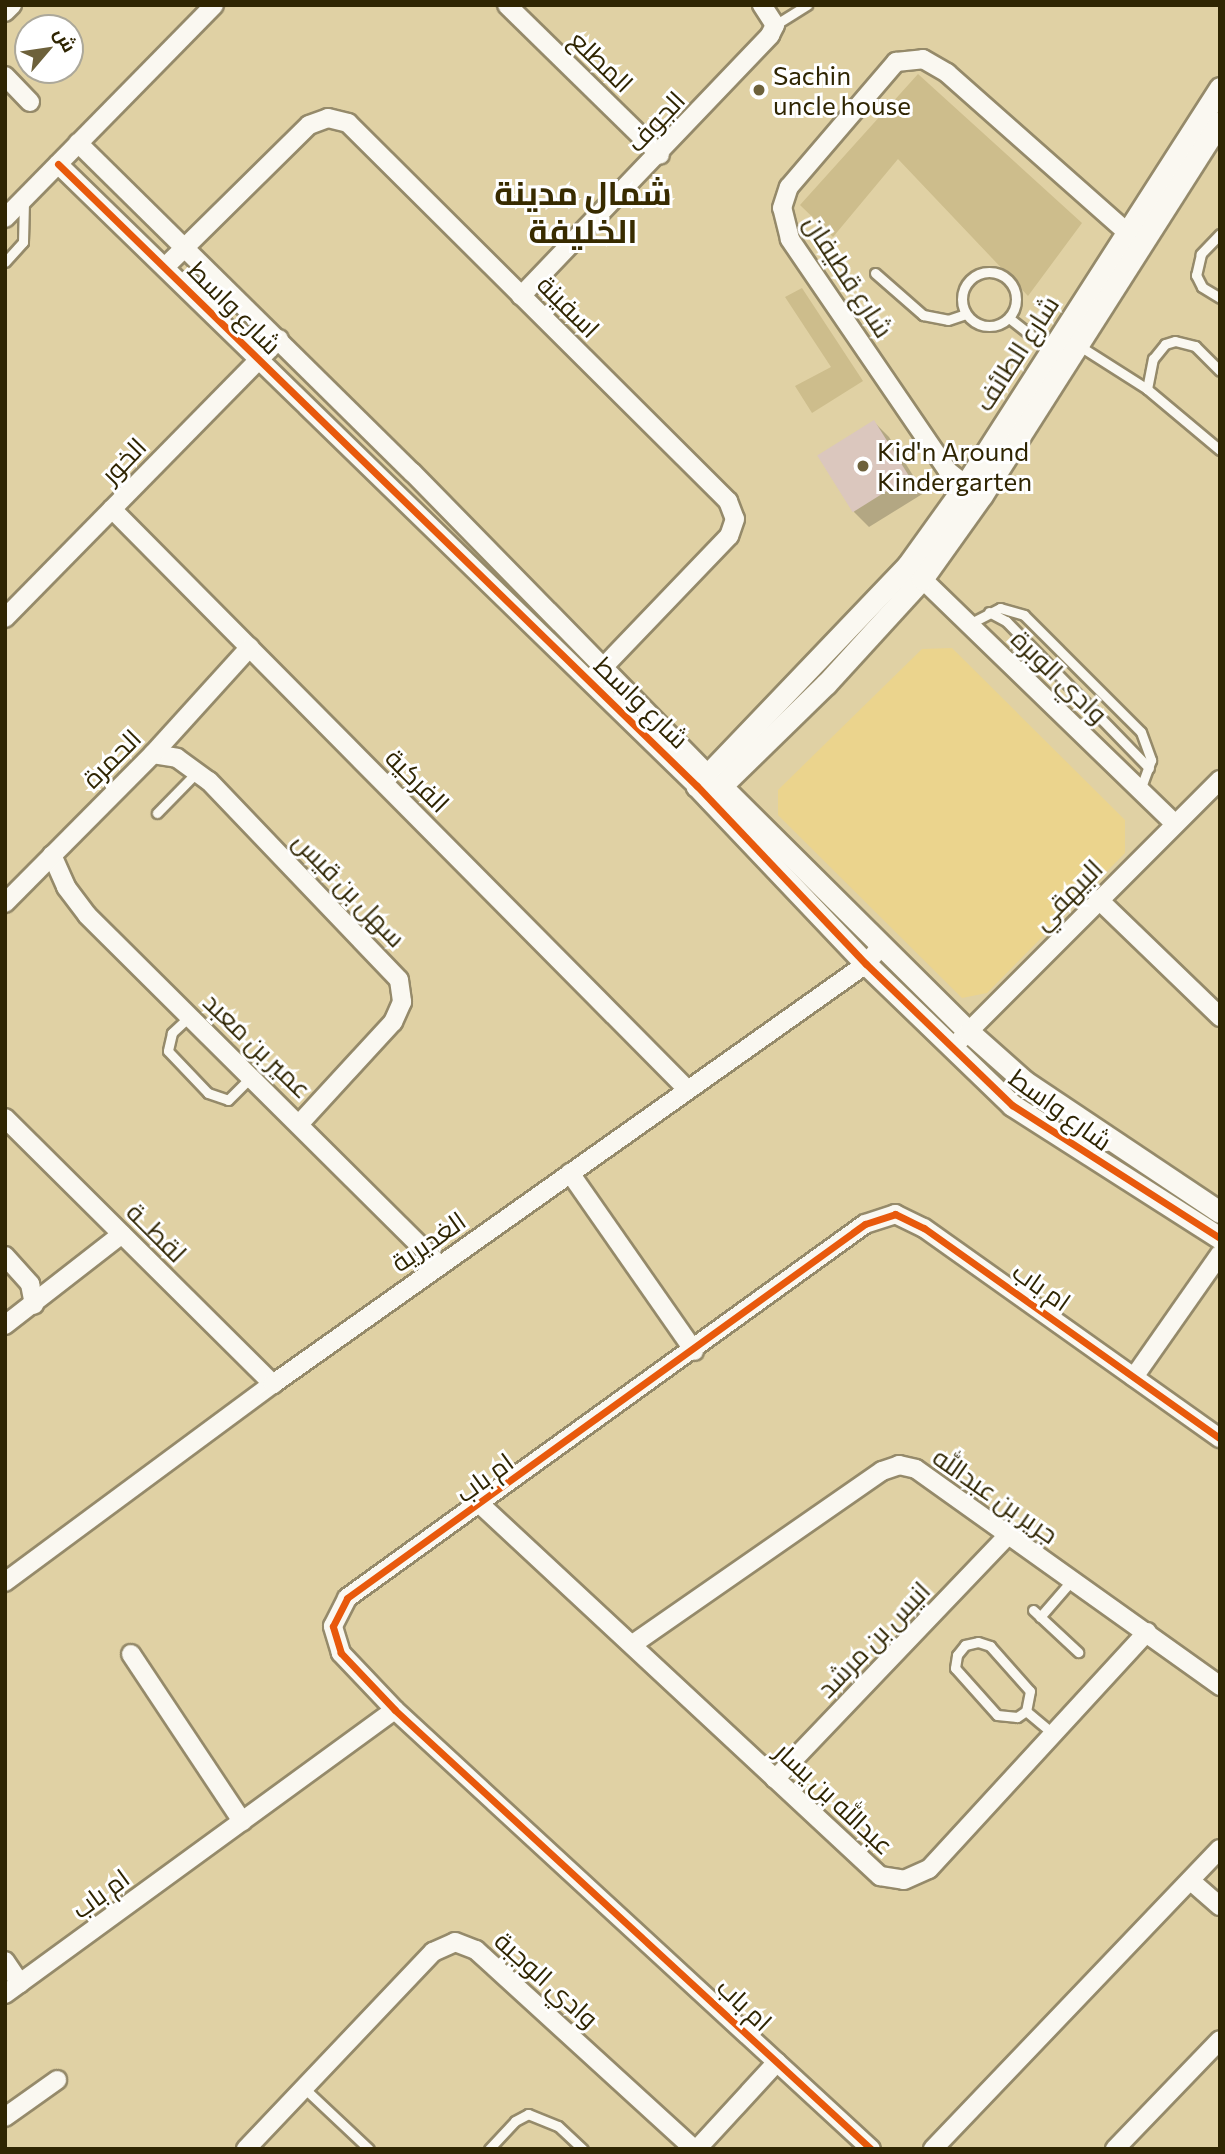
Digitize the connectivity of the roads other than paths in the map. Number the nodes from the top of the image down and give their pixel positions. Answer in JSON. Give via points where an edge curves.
{"nodes":[{"id":1,"x":12,"y":5,"type":"edge"},
{"id":2,"x":214,"y":5,"type":"edge"},
{"id":3,"x":507,"y":5,"type":"edge"},
{"id":4,"x":762,"y":5,"type":"edge"},
{"id":5,"x":807,"y":5,"type":"edge"},
{"id":6,"x":5,"y":12,"type":"edge"},
{"id":7,"x":775,"y":25,"type":"junction"},
{"id":8,"x":5,"y":76,"type":"edge"},
{"id":9,"x":1220,"y":88,"type":"edge"},
{"id":10,"x":30,"y":102,"type":"dead end"},
{"id":11,"x":1220,"y":122,"type":"edge"},
{"id":12,"x":78,"y":143,"type":"junction"},
{"id":13,"x":660,"y":155,"type":"junction"},
{"id":14,"x":58,"y":164,"type":"junction"},
{"id":15,"x":23,"y":200,"type":"junction"},
{"id":16,"x":5,"y":218,"type":"edge"},
{"id":17,"x":1220,"y":234,"type":"edge"},
{"id":18,"x":1133,"y":238,"type":"junction"},
{"id":19,"x":185,"y":248,"type":"junction"},
{"id":20,"x":5,"y":262,"type":"edge"},
{"id":21,"x":165,"y":267,"type":"junction"},
{"id":22,"x":875,"y":273,"type":"dead end"},
{"id":23,"x":521,"y":296,"type":"junction"},
{"id":24,"x":1220,"y":298,"type":"edge"},
{"id":25,"x":965,"y":314,"type":"junction"},
{"id":26,"x":1009,"y":317,"type":"junction"},
{"id":27,"x":279,"y":339,"type":"junction"},
{"id":28,"x":1078,"y":345,"type":"junction"},
{"id":29,"x":1051,"y":351,"type":"junction"},
{"id":30,"x":258,"y":360,"type":"junction"},
{"id":31,"x":1220,"y":371,"type":"edge"},
{"id":32,"x":1147,"y":389,"type":"junction"},
{"id":33,"x":1220,"y":450,"type":"edge"},
{"id":34,"x":973,"y":491,"type":"junction"},
{"id":35,"x":112,"y":509,"type":"junction"},
{"id":36,"x":915,"y":572,"type":"junction"},
{"id":37,"x":989,"y":612,"type":"junction"},
{"id":38,"x":5,"y":618,"type":"edge"},
{"id":39,"x":969,"y":624,"type":"junction"},
{"id":40,"x":250,"y":647,"type":"junction"},
{"id":41,"x":604,"y":664,"type":"junction"},
{"id":42,"x":590,"y":681,"type":"junction"},
{"id":43,"x":153,"y":754,"type":"junction"},
{"id":44,"x":1149,"y":768,"type":"junction"},
{"id":45,"x":198,"y":771,"type":"junction"},
{"id":46,"x":1220,"y":780,"type":"edge"},
{"id":47,"x":709,"y":786,"type":"junction"},
{"id":48,"x":1140,"y":790,"type":"junction"},
{"id":49,"x":157,"y":813,"type":"dead end"},
{"id":50,"x":1175,"y":824,"type":"junction"},
{"id":51,"x":52,"y":855,"type":"junction"},
{"id":52,"x":1098,"y":899,"type":"junction"},
{"id":53,"x":5,"y":903,"type":"edge"},
{"id":54,"x":882,"y":945,"type":"junction"},
{"id":55,"x":866,"y":964,"type":"junction"},
{"id":56,"x":190,"y":1016,"type":"junction"},
{"id":57,"x":1220,"y":1017,"type":"edge"},
{"id":58,"x":969,"y":1032,"type":"junction"},
{"id":59,"x":953,"y":1047,"type":"junction"},
{"id":60,"x":252,"y":1076,"type":"junction"},
{"id":61,"x":687,"y":1089,"type":"junction"},
{"id":62,"x":5,"y":1118,"type":"edge"},
{"id":63,"x":300,"y":1123,"type":"junction"},
{"id":64,"x":570,"y":1173,"type":"junction"},
{"id":65,"x":1220,"y":1212,"type":"edge"},
{"id":66,"x":122,"y":1234,"type":"junction"},
{"id":67,"x":1220,"y":1238,"type":"edge"},
{"id":68,"x":1220,"y":1254,"type":"edge"},
{"id":69,"x":5,"y":1256,"type":"edge"},
{"id":70,"x":439,"y":1264,"type":"junction"},
{"id":71,"x":34,"y":1305,"type":"junction"},
{"id":72,"x":5,"y":1325,"type":"edge"},
{"id":73,"x":694,"y":1351,"type":"junction"},
{"id":74,"x":1134,"y":1377,"type":"junction"},
{"id":75,"x":273,"y":1384,"type":"junction"},
{"id":76,"x":1220,"y":1438,"type":"edge"},
{"id":77,"x":481,"y":1505,"type":"junction"},
{"id":78,"x":1008,"y":1535,"type":"junction"},
{"id":79,"x":1072,"y":1580,"type":"junction"},
{"id":80,"x":5,"y":1582,"type":"edge"},
{"id":81,"x":1147,"y":1632,"type":"junction"},
{"id":82,"x":633,"y":1644,"type":"junction"},
{"id":83,"x":1078,"y":1651,"type":"dead end"},
{"id":84,"x":131,"y":1654,"type":"dead end"},
{"id":85,"x":1220,"y":1686,"type":"edge"},
{"id":86,"x":394,"y":1710,"type":"junction"},
{"id":87,"x":1026,"y":1711,"type":"junction"},
{"id":88,"x":1053,"y":1734,"type":"junction"},
{"id":89,"x":775,"y":1779,"type":"junction"},
{"id":90,"x":242,"y":1821,"type":"junction"},
{"id":91,"x":1220,"y":1849,"type":"edge"},
{"id":92,"x":1191,"y":1881,"type":"junction"},
{"id":93,"x":1220,"y":1906,"type":"edge"},
{"id":94,"x":5,"y":1961,"type":"edge"},
{"id":95,"x":20,"y":1983,"type":"junction"},
{"id":96,"x":5,"y":1994,"type":"edge"},
{"id":97,"x":1220,"y":2040,"type":"edge"},
{"id":98,"x":778,"y":2062,"type":"junction"},
{"id":99,"x":57,"y":2080,"type":"dead end"},
{"id":100,"x":304,"y":2088,"type":"junction"},
{"id":101,"x":5,"y":2117,"type":"edge"},
{"id":102,"x":246,"y":2149,"type":"edge"},
{"id":103,"x":369,"y":2149,"type":"edge"},
{"id":104,"x":489,"y":2149,"type":"edge"},
{"id":105,"x":583,"y":2149,"type":"edge"},
{"id":106,"x":696,"y":2149,"type":"edge"},
{"id":107,"x":871,"y":2149,"type":"edge"},
{"id":108,"x":933,"y":2149,"type":"edge"},
{"id":109,"x":1115,"y":2149,"type":"edge"}],
"edges":[{"from":1,"to":6,"type":"street"},
{"from":2,"to":12,"type":"street"},
{"from":3,"to":13,"type":"street","name":"المطلع"},
{"from":4,"to":7,"type":"street"},
{"from":5,"to":7,"type":"lane"},
{"from":7,"to":13,"type":"street","name":"الجوف"},
{"from":8,"to":10,"type":"street"},
{"from":9,"to":18,"type":"street","name":"شارع الطائف"},
{"from":11,"to":18,"type":"street","name":"شارع الطائف"},
{"from":12,"to":14,"type":"street"},
{"from":12,"to":19,"type":"street","name":"شارع واسط"},
{"from":13,"to":23,"type":"street","name":"الجوف"},
{"from":14,"to":15,"type":"street"},
{"from":14,"to":21,"type":"street","name":"شارع واسط"},
{"from":15,"to":16,"type":"street"},
{"from":15,"to":20,"type":"lane","via":[[23,242]]},
{"from":17,"to":24,"type":"lane","via":[[1201,254],[1196,275],[1202,287]]},
{"from":18,"to":28,"type":"street","name":"شارع الطائف"},
{"from":18,"to":29,"type":"street","name":"شارع الطائف"},
{"from":18,"to":34,"type":"street","name":"شارع قطيفان","via":[[947,73],[923,59],[896,62],[789,187],[782,208],[790,239],[902,407]]},
{"from":19,"to":21,"type":"street","name":"اسفينة"},
{"from":19,"to":23,"type":"street","name":"اسفينة","via":[[309,125],[328,118],[348,123]]},
{"from":19,"to":27,"type":"street","name":"شارع واسط"},
{"from":21,"to":30,"type":"street","name":"شارع واسط"},
{"from":22,"to":25,"type":"lane","via":[[923,315],[940,320]]},
{"from":23,"to":41,"type":"street","name":"اسفينة","via":[[728,501],[735,519],[729,536]]},
{"from":25,"to":26,"type":"lane","via":[[981,326],[992,327]]},
{"from":25,"to":26,"type":"lane","via":[[962,293],[966,283],[985,272],[996,272],[1013,286],[1015,308]]},
{"from":26,"to":29,"type":"lane"},
{"from":27,"to":30,"type":"street","name":"الخور"},
{"from":27,"to":41,"type":"street","name":"شارع واسط"},
{"from":28,"to":32,"type":"lane"},
{"from":28,"to":34,"type":"street","name":"شارع الطائف"},
{"from":29,"to":34,"type":"street","name":"شارع الطائف"},
{"from":30,"to":35,"type":"street","name":"الخور"},
{"from":30,"to":42,"type":"street","name":"شارع واسط"},
{"from":31,"to":32,"type":"lane","via":[[1195,346],[1175,341],[1165,344],[1153,359]]},
{"from":32,"to":33,"type":"lane"},
{"from":34,"to":36,"type":"street","name":"شارع الطائف"},
{"from":35,"to":38,"type":"street","name":"الخور"},
{"from":35,"to":40,"type":"street","name":"الفركية"},
{"from":36,"to":39,"type":"street","name":"وادي الوبرة"},
{"from":36,"to":47,"type":"street","name":"شارع الطائف"},
{"from":37,"to":39,"type":"lane"},
{"from":37,"to":44,"type":"lane","via":[[1006,621]]},
{"from":37,"to":44,"type":"lane","via":[[1007,608],[1024,615],[1142,732],[1150,751]]},
{"from":39,"to":48,"type":"street","name":"وادي الوبرة"},
{"from":40,"to":43,"type":"street","name":"الحمرة"},
{"from":40,"to":61,"type":"street","name":"الفركية"},
{"from":41,"to":42,"type":"street","name":"اسفينة"},
{"from":41,"to":47,"type":"street","name":"شارع واسط"},
{"from":42,"to":47,"type":"street","name":"شارع واسط"},
{"from":43,"to":45,"type":"street","name":"سهل بن قيس","via":[[177,758]]},
{"from":43,"to":51,"type":"street","name":"الحمرة"},
{"from":44,"to":48,"type":"lane"},
{"from":45,"to":49,"type":"lane"},
{"from":45,"to":63,"type":"street","name":"سهل بن قيس","via":[[400,979],[399,1013]]},
{"from":46,"to":50,"type":"street","name":"البيهقي"},
{"from":47,"to":54,"type":"street","name":"شارع واسط"},
{"from":47,"to":55,"type":"street","name":"شارع واسط"},
{"from":48,"to":50,"type":"street","name":"وادي الوبرة"},
{"from":50,"to":52,"type":"street","name":"البيهقي"},
{"from":51,"to":53,"type":"street","name":"الحمرة"},
{"from":51,"to":56,"type":"street","name":"عمير بن معبد","via":[[66,887],[87,915]]},
{"from":52,"to":57,"type":"street"},
{"from":52,"to":58,"type":"street","name":"البيهقي"},
{"from":54,"to":55,"type":"street","name":"الغديرية"},
{"from":54,"to":58,"type":"street","name":"شارع واسط"},
{"from":55,"to":59,"type":"street","name":"شارع واسط"},
{"from":55,"to":61,"type":"street","name":"الغديرية"},
{"from":56,"to":60,"type":"street","name":"عمير بن معبد"},
{"from":56,"to":60,"type":"lane","via":[[172,1032],[168,1051],[208,1093],[228,1100]]},
{"from":58,"to":59,"type":"street","name":"البيهقي"},
{"from":58,"to":65,"type":"street","name":"شارع واسط","via":[[1024,1081]]},
{"from":59,"to":67,"type":"street","name":"شارع واسط","via":[[1012,1105]]},
{"from":60,"to":63,"type":"street","name":"عمير بن معبد"},
{"from":61,"to":64,"type":"street","name":"الغديرية"},
{"from":62,"to":66,"type":"street","name":"لقطــة"},
{"from":63,"to":70,"type":"street","name":"عمير بن معبد"},
{"from":64,"to":70,"type":"street","name":"الغديرية"},
{"from":64,"to":73,"type":"street"},
{"from":66,"to":71,"type":"street"},
{"from":66,"to":75,"type":"street","name":"لقطــة"},
{"from":68,"to":74,"type":"street"},
{"from":69,"to":71,"type":"street","via":[[30,1284]]},
{"from":70,"to":75,"type":"street","name":"الغديرية"},
{"from":71,"to":72,"type":"street"},
{"from":73,"to":74,"type":"street","name":"ام باب","via":[[865,1224],[895,1213],[924,1228]]},
{"from":73,"to":77,"type":"street","name":"ام باب"},
{"from":74,"to":76,"type":"street","name":"ام باب"},
{"from":75,"to":80,"type":"street","name":"الغديرية"},
{"from":77,"to":82,"type":"street","name":"عبدالله بن يسار"},
{"from":77,"to":86,"type":"street","name":"ام باب","via":[[347,1598],[333,1626],[341,1653]]},
{"from":78,"to":79,"type":"street","name":"جرير بن عبدالله"},
{"from":78,"to":82,"type":"street","name":"جرير بن عبدالله","via":[[916,1469],[899,1465],[882,1471]]},
{"from":78,"to":89,"type":"street","name":"انيس بن مرشد"},
{"from":79,"to":81,"type":"street","name":"جرير بن عبدالله"},
{"from":79,"to":83,"type":"lane","via":[[1036,1614]]},
{"from":81,"to":85,"type":"street","name":"جرير بن عبدالله"},
{"from":81,"to":88,"type":"street","name":"عبدالله بن يسار"},
{"from":82,"to":89,"type":"street","name":"عبدالله بن يسار"},
{"from":84,"to":90,"type":"street"},
{"from":86,"to":90,"type":"street","name":"ام باب"},
{"from":86,"to":98,"type":"street","name":"ام باب"},
{"from":87,"to":87,"type":"lane","via":[[1030,1691],[1024,1682],[990,1646],[978,1642],[965,1645],[955,1668],[961,1679],[997,1715],[1017,1717]]},
{"from":87,"to":88,"type":"lane"},
{"from":88,"to":89,"type":"street","name":"عبدالله بن يسار","via":[[929,1869],[904,1880],[880,1876]]},
{"from":90,"to":95,"type":"street","name":"ام باب"},
{"from":91,"to":92,"type":"street"},
{"from":92,"to":93,"type":"street"},
{"from":92,"to":108,"type":"street"},
{"from":94,"to":95,"type":"street"},
{"from":95,"to":96,"type":"street","name":"ام باب"},
{"from":97,"to":109,"type":"street"},
{"from":98,"to":106,"type":"street","name":"ام باب"},
{"from":98,"to":107,"type":"street","name":"ام باب"},
{"from":99,"to":101,"type":"street"},
{"from":100,"to":102,"type":"street","name":"وادي الوجبة"},
{"from":100,"to":103,"type":"lane"},
{"from":100,"to":106,"type":"street","name":"وادي الوجبة","via":[[433,1952],[447,1943],[463,1943]]},
{"from":104,"to":105,"type":"lane","via":[[528,2114],[558,2126]]}]}
